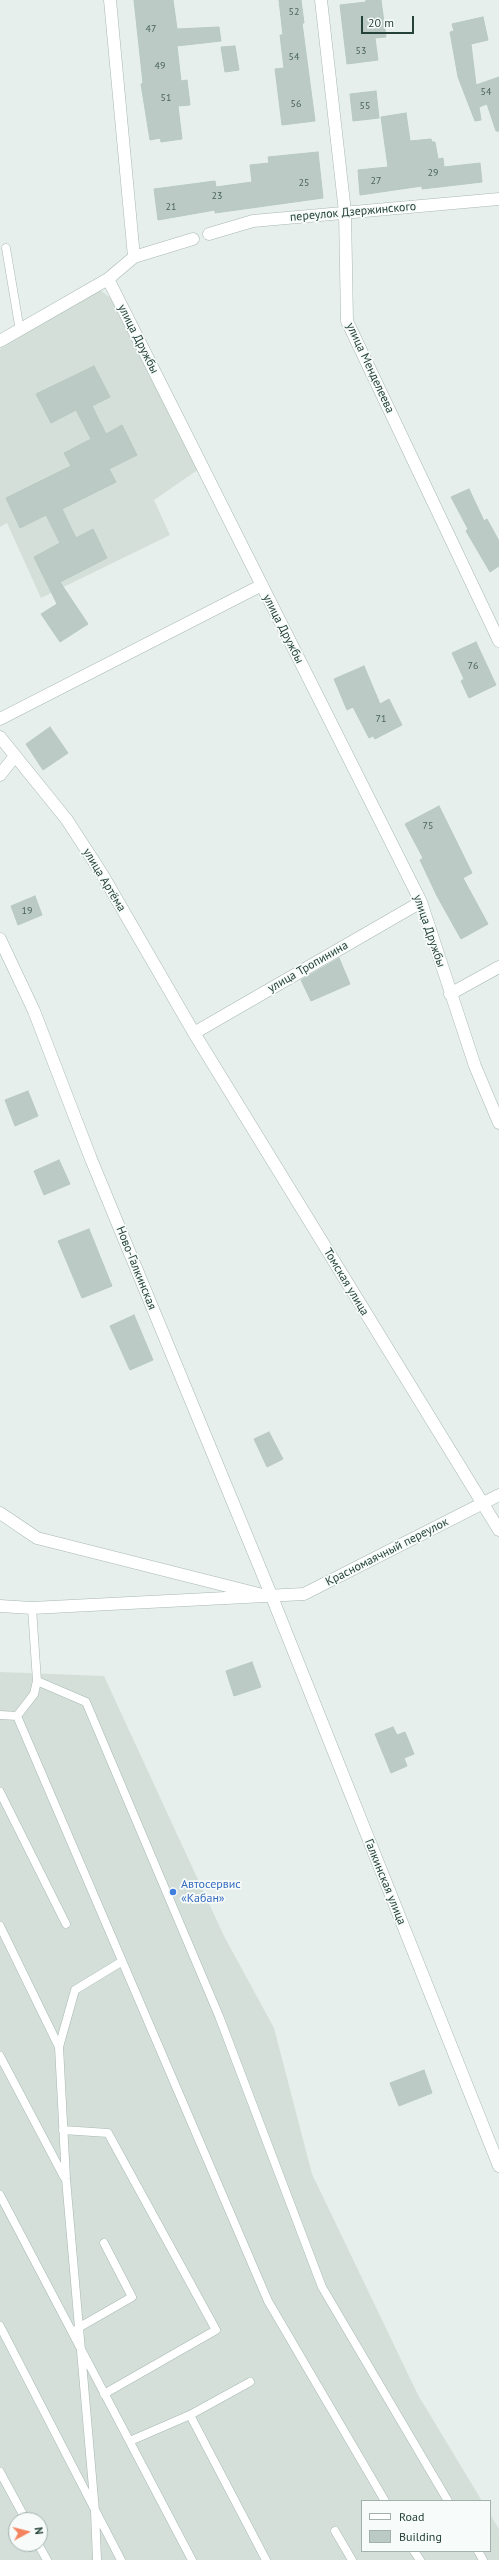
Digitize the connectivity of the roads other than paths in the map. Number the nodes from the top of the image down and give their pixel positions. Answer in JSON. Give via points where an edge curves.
{"nodes":[{"id":1,"x":110,"y":0,"type":"edge"},
{"id":2,"x":321,"y":0,"type":"edge"},
{"id":3,"x":499,"y":198,"type":"edge"},
{"id":4,"x":345,"y":212,"type":"junction"},
{"id":5,"x":209,"y":234,"type":"dead end"},
{"id":6,"x":193,"y":239,"type":"dead end"},
{"id":7,"x":6,"y":248,"type":"dead end"},
{"id":8,"x":134,"y":257,"type":"junction"},
{"id":9,"x":108,"y":280,"type":"junction"},
{"id":10,"x":20,"y":330,"type":"junction"},
{"id":11,"x":0,"y":341,"type":"edge"},
{"id":12,"x":262,"y":585,"type":"junction"},
{"id":13,"x":499,"y":641,"type":"edge"},
{"id":14,"x":0,"y":719,"type":"edge"},
{"id":15,"x":0,"y":737,"type":"edge"},
{"id":16,"x":15,"y":756,"type":"junction"},
{"id":17,"x":0,"y":775,"type":"edge"},
{"id":18,"x":421,"y":902,"type":"junction"},
{"id":19,"x":0,"y":939,"type":"edge"},
{"id":20,"x":499,"y":967,"type":"edge"},
{"id":21,"x":448,"y":988,"type":"junction"},
{"id":22,"x":194,"y":1033,"type":"junction"},
{"id":23,"x":499,"y":1123,"type":"edge"},
{"id":24,"x":499,"y":1495,"type":"edge"},
{"id":25,"x":482,"y":1504,"type":"junction"},
{"id":26,"x":0,"y":1513,"type":"edge"},
{"id":27,"x":499,"y":1530,"type":"edge"},
{"id":28,"x":272,"y":1597,"type":"junction"},
{"id":29,"x":0,"y":1606,"type":"edge"},
{"id":30,"x":32,"y":1608,"type":"junction"},
{"id":31,"x":37,"y":1680,"type":"junction"},
{"id":32,"x":0,"y":1715,"type":"edge"},
{"id":33,"x":17,"y":1716,"type":"junction"},
{"id":34,"x":0,"y":1792,"type":"edge"},
{"id":35,"x":66,"y":1924,"type":"dead end"},
{"id":36,"x":0,"y":1926,"type":"edge"},
{"id":37,"x":121,"y":1962,"type":"junction"},
{"id":38,"x":59,"y":2047,"type":"junction"},
{"id":39,"x":0,"y":2056,"type":"edge"},
{"id":40,"x":63,"y":2130,"type":"junction"},
{"id":41,"x":499,"y":2166,"type":"edge"},
{"id":42,"x":66,"y":2179,"type":"junction"},
{"id":43,"x":0,"y":2195,"type":"edge"},
{"id":44,"x":104,"y":2243,"type":"dead end"},
{"id":45,"x":0,"y":2326,"type":"edge"},
{"id":46,"x":78,"y":2328,"type":"junction"},
{"id":47,"x":80,"y":2346,"type":"junction"},
{"id":48,"x":250,"y":2382,"type":"dead end"},
{"id":49,"x":104,"y":2394,"type":"junction"},
{"id":50,"x":190,"y":2416,"type":"junction"},
{"id":51,"x":130,"y":2441,"type":"junction"},
{"id":52,"x":0,"y":2472,"type":"edge"},
{"id":53,"x":384,"y":2500,"type":"edge"},
{"id":54,"x":447,"y":2500,"type":"edge"},
{"id":55,"x":95,"y":2511,"type":"junction"},
{"id":56,"x":22,"y":2512,"type":"edge"},
{"id":57,"x":335,"y":2531,"type":"dead end"},
{"id":58,"x":97,"y":2560,"type":"edge"},
{"id":59,"x":121,"y":2560,"type":"edge"},
{"id":60,"x":192,"y":2560,"type":"edge"},
{"id":61,"x":266,"y":2560,"type":"edge"},
{"id":62,"x":352,"y":2560,"type":"edge"}],
"edges":[{"from":1,"to":8,"type":"street"},
{"from":2,"to":4,"type":"street","name":"улица Менделеева"},
{"from":3,"to":4,"type":"street","name":"переулок Дзержинского"},
{"from":4,"to":5,"type":"street","name":"переулок Дзержинского","via":[[253,221]]},
{"from":4,"to":13,"type":"street","name":"улица Менделеева","via":[[347,321]]},
{"from":6,"to":8,"type":"street"},
{"from":7,"to":10,"type":"lane"},
{"from":8,"to":9,"type":"street"},
{"from":9,"to":10,"type":"street"},
{"from":9,"to":12,"type":"street","name":"улица Дружбы"},
{"from":10,"to":11,"type":"street"},
{"from":12,"to":14,"type":"street"},
{"from":12,"to":18,"type":"street","name":"улица Дружбы"},
{"from":15,"to":16,"type":"street","name":"улица Артёма"},
{"from":16,"to":17,"type":"street"},
{"from":16,"to":22,"type":"street","name":"улица Артёма","via":[[71,826]]},
{"from":18,"to":21,"type":"street","name":"улица Дружбы"},
{"from":18,"to":22,"type":"street","name":"улица Тропинина"},
{"from":19,"to":28,"type":"street","name":"Ново-Галкинская","via":[[34,1011],[91,1159]]},
{"from":20,"to":21,"type":"street"},
{"from":21,"to":23,"type":"street","name":"улица Дружбы","via":[[475,1066]]},
{"from":22,"to":25,"type":"street","name":"Томская улица"},
{"from":24,"to":25,"type":"street","name":"Красномаячный переулок"},
{"from":25,"to":27,"type":"street","name":"Томская улица"},
{"from":25,"to":28,"type":"street","name":"Красномаячный переулок","via":[[304,1594]]},
{"from":26,"to":28,"type":"street","via":[[37,1538]]},
{"from":28,"to":30,"type":"street","name":"Красномаячный переулок"},
{"from":28,"to":41,"type":"street","name":"Галкинская улица"},
{"from":29,"to":30,"type":"street","name":"Красномаячный переулок"},
{"from":30,"to":31,"type":"lane"},
{"from":31,"to":33,"type":"lane","via":[[34,1694]]},
{"from":31,"to":54,"type":"lane","via":[[86,1702],[219,2016],[322,2287]]},
{"from":32,"to":33,"type":"lane"},
{"from":33,"to":37,"type":"lane"},
{"from":34,"to":35,"type":"lane"},
{"from":36,"to":38,"type":"lane"},
{"from":37,"to":38,"type":"lane","via":[[75,1990]]},
{"from":37,"to":53,"type":"lane","via":[[268,2301]]},
{"from":38,"to":40,"type":"lane"},
{"from":39,"to":42,"type":"lane"},
{"from":40,"to":42,"type":"lane"},
{"from":40,"to":49,"type":"lane","via":[[108,2133],[216,2330]]},
{"from":42,"to":46,"type":"lane"},
{"from":43,"to":47,"type":"lane"},
{"from":44,"to":46,"type":"lane","via":[[132,2297]]},
{"from":45,"to":55,"type":"lane"},
{"from":46,"to":47,"type":"lane"},
{"from":47,"to":49,"type":"lane"},
{"from":47,"to":55,"type":"lane"},
{"from":48,"to":50,"type":"lane"},
{"from":49,"to":51,"type":"lane"},
{"from":50,"to":51,"type":"lane"},
{"from":50,"to":61,"type":"lane"},
{"from":51,"to":60,"type":"lane"},
{"from":52,"to":56,"type":"lane"},
{"from":55,"to":58,"type":"lane"},
{"from":55,"to":59,"type":"lane"},
{"from":57,"to":62,"type":"lane"}]}
